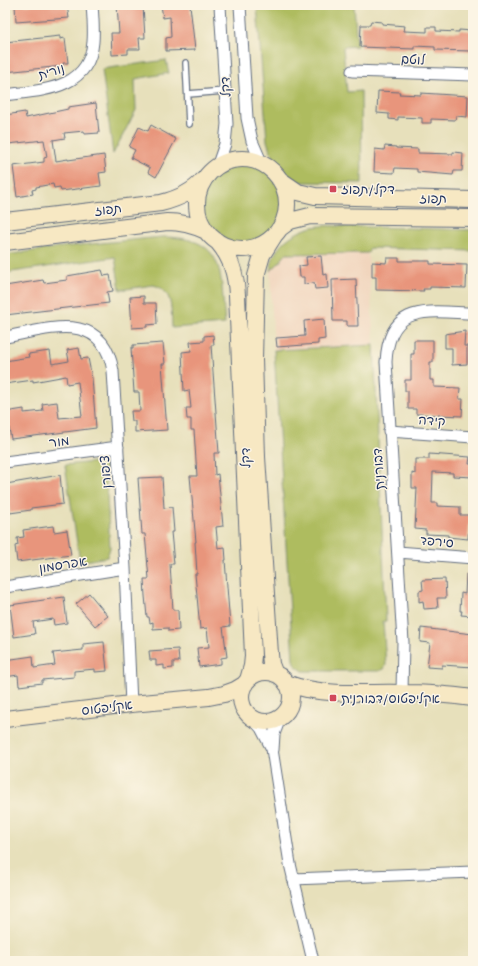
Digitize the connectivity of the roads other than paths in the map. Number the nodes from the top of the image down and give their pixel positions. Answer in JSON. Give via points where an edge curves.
{"nodes":[{"id":1,"x":92,"y":5,"type":"edge"},
{"id":2,"x":220,"y":5,"type":"edge"},
{"id":3,"x":240,"y":5,"type":"edge"},
{"id":4,"x":186,"y":63,"type":"dead end"},
{"id":5,"x":352,"y":71,"type":"dead end"},
{"id":6,"x":473,"y":75,"type":"edge"},
{"id":7,"x":225,"y":91,"type":"junction"},
{"id":8,"x":188,"y":94,"type":"junction"},
{"id":9,"x":5,"y":95,"type":"edge"},
{"id":10,"x":189,"y":124,"type":"dead end"},
{"id":11,"x":262,"y":164,"type":"junction"},
{"id":12,"x":217,"y":167,"type":"junction"},
{"id":13,"x":204,"y":179,"type":"junction"},
{"id":14,"x":279,"y":179,"type":"junction"},
{"id":15,"x":473,"y":200,"type":"edge"},
{"id":16,"x":473,"y":218,"type":"edge"},
{"id":17,"x":5,"y":221,"type":"edge"},
{"id":18,"x":276,"y":232,"type":"junction"},
{"id":19,"x":211,"y":236,"type":"junction"},
{"id":20,"x":5,"y":242,"type":"edge"},
{"id":21,"x":473,"y":313,"type":"edge"},
{"id":22,"x":5,"y":337,"type":"edge"},
{"id":23,"x":390,"y":431,"type":"junction"},
{"id":24,"x":473,"y":437,"type":"edge"},
{"id":25,"x":118,"y":447,"type":"junction"},
{"id":26,"x":5,"y":462,"type":"edge"},
{"id":27,"x":398,"y":552,"type":"junction"},
{"id":28,"x":473,"y":558,"type":"edge"},
{"id":29,"x":125,"y":568,"type":"junction"},
{"id":30,"x":5,"y":587,"type":"edge"},
{"id":31,"x":281,"y":679,"type":"junction"},
{"id":32,"x":247,"y":682,"type":"junction"},
{"id":33,"x":329,"y":692,"type":"junction"},
{"id":34,"x":402,"y":693,"type":"junction"},
{"id":35,"x":209,"y":697,"type":"junction"},
{"id":36,"x":473,"y":698,"type":"edge"},
{"id":37,"x":131,"y":704,"type":"junction"},
{"id":38,"x":248,"y":712,"type":"junction"},
{"id":39,"x":284,"y":712,"type":"junction"},
{"id":40,"x":5,"y":719,"type":"edge"},
{"id":41,"x":273,"y":757,"type":"junction"},
{"id":42,"x":473,"y":872,"type":"edge"},
{"id":43,"x":293,"y":879,"type":"junction"},
{"id":44,"x":312,"y":961,"type":"edge"}],
"edges":[{"from":1,"to":9,"type":"street","name":"נורית","via":[[92,50],[85,68],[78,76],[58,86]]},
{"from":2,"to":7,"type":"street","name":"דקל"},
{"from":3,"to":11,"type":"street","name":"דקל","via":[[246,118]]},
{"from":4,"to":8,"type":"lane"},
{"from":5,"to":6,"type":"street","name":"לוטם"},
{"from":7,"to":8,"type":"lane"},
{"from":7,"to":12,"type":"street","name":"דקל","via":[[226,137]]},
{"from":8,"to":10,"type":"lane"},
{"from":11,"to":12,"type":"street","via":[[241,159],[228,161]]},
{"from":11,"to":14,"type":"street"},
{"from":12,"to":13,"type":"street"},
{"from":13,"to":17,"type":"street","name":"תפוז","via":[[188,193],[161,203]]},
{"from":13,"to":19,"type":"street","via":[[197,205],[200,222]]},
{"from":14,"to":15,"type":"street","name":"תפוז","via":[[298,192],[314,196]]},
{"from":14,"to":18,"type":"street","via":[[287,203],[283,221]]},
{"from":16,"to":18,"type":"street","name":"תפוז","via":[[310,216],[290,221]]},
{"from":18,"to":19,"type":"street","via":[[259,245],[242,249],[225,246]]},
{"from":18,"to":31,"type":"street","name":"דקל","via":[[262,255],[256,276],[254,359],[257,457],[270,654],[271,664]]},
{"from":19,"to":20,"type":"street","name":"תפוז","via":[[194,225],[167,222]]},
{"from":19,"to":32,"type":"street","name":"דקל","via":[[227,254],[236,279],[253,656],[251,675]]},
{"from":21,"to":23,"type":"street","name":"דבורנית","via":[[413,314],[396,325],[386,352]]},
{"from":22,"to":25,"type":"street","name":"ציפורן","via":[[65,327],[78,328],[97,337],[104,344],[111,361]]},
{"from":23,"to":24,"type":"street","name":"קידה"},
{"from":23,"to":27,"type":"street","name":"דבורנית"},
{"from":25,"to":26,"type":"street","name":"מור"},
{"from":25,"to":29,"type":"street","name":"ציפורן"},
{"from":27,"to":28,"type":"street","name":"סירפד"},
{"from":27,"to":34,"type":"street","name":"דבורנית","via":[[403,642]]},
{"from":29,"to":30,"type":"street","name":"אפרסמון"},
{"from":29,"to":37,"type":"street","name":"ציפורן"},
{"from":31,"to":32,"type":"street","via":[[270,673],[261,673]]},
{"from":31,"to":33,"type":"street","via":[[308,690]]},
{"from":31,"to":39,"type":"street","via":[[290,697]]},
{"from":32,"to":35,"type":"street","name":"אקליפטוס","via":[[235,690]]},
{"from":32,"to":38,"type":"street","via":[[241,698]]},
{"from":33,"to":34,"type":"street"},
{"from":33,"to":39,"type":"street","via":[[308,696]]},
{"from":34,"to":36,"type":"street"},
{"from":35,"to":37,"type":"street","name":"אקליפטוס"},
{"from":35,"to":38,"type":"street","name":"אקליפטוס","via":[[222,699]]},
{"from":37,"to":40,"type":"street","name":"אקליפטוס"},
{"from":38,"to":39,"type":"street","via":[[261,722],[271,721]]},
{"from":38,"to":41,"type":"street","via":[[266,736]]},
{"from":39,"to":41,"type":"street","via":[[274,734]]},
{"from":41,"to":43,"type":"street"},
{"from":42,"to":43,"type":"street"},
{"from":43,"to":44,"type":"street"}]}
